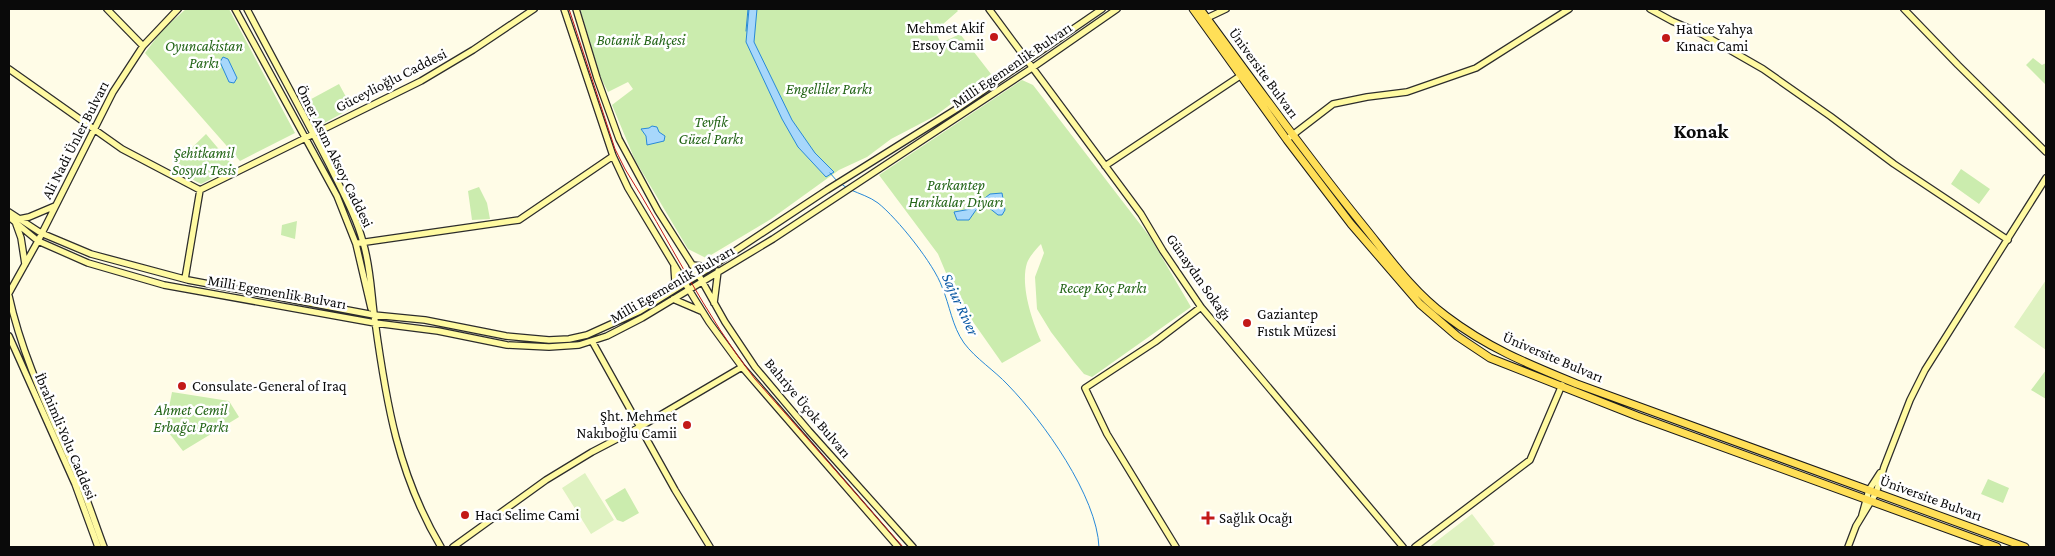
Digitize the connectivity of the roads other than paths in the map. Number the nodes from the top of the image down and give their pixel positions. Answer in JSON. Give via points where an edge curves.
{"nodes":[{"id":1,"x":107,"y":9,"type":"edge"},
{"id":2,"x":178,"y":9,"type":"edge"},
{"id":3,"x":235,"y":9,"type":"edge"},
{"id":4,"x":247,"y":9,"type":"edge"},
{"id":5,"x":534,"y":9,"type":"edge"},
{"id":6,"x":564,"y":9,"type":"edge"},
{"id":7,"x":576,"y":9,"type":"edge"},
{"id":8,"x":988,"y":9,"type":"edge"},
{"id":9,"x":1102,"y":9,"type":"edge"},
{"id":10,"x":1117,"y":9,"type":"edge"},
{"id":11,"x":1193,"y":9,"type":"edge"},
{"id":12,"x":1200,"y":9,"type":"edge"},
{"id":13,"x":1226,"y":9,"type":"edge"},
{"id":14,"x":1569,"y":9,"type":"edge"},
{"id":15,"x":1650,"y":9,"type":"edge"},
{"id":16,"x":1904,"y":9,"type":"edge"},
{"id":17,"x":1207,"y":18,"type":"junction"},
{"id":18,"x":143,"y":46,"type":"junction"},
{"id":19,"x":1028,"y":61,"type":"junction"},
{"id":20,"x":1032,"y":68,"type":"junction"},
{"id":21,"x":9,"y":69,"type":"edge"},
{"id":22,"x":1240,"y":76,"type":"junction"},
{"id":23,"x":94,"y":130,"type":"junction"},
{"id":24,"x":313,"y":133,"type":"junction"},
{"id":25,"x":306,"y":137,"type":"junction"},
{"id":26,"x":1290,"y":137,"type":"junction"},
{"id":27,"x":2046,"y":152,"type":"edge"},
{"id":28,"x":613,"y":156,"type":"junction"},
{"id":29,"x":1105,"y":166,"type":"junction"},
{"id":30,"x":2046,"y":178,"type":"edge"},
{"id":31,"x":200,"y":190,"type":"junction"},
{"id":32,"x":55,"y":206,"type":"junction"},
{"id":33,"x":9,"y":212,"type":"edge"},
{"id":34,"x":9,"y":217,"type":"edge"},
{"id":35,"x":17,"y":221,"type":"junction"},
{"id":36,"x":41,"y":233,"type":"junction"},
{"id":37,"x":2008,"y":240,"type":"junction"},
{"id":38,"x":38,"y":241,"type":"junction"},
{"id":39,"x":363,"y":242,"type":"junction"},
{"id":40,"x":356,"y":244,"type":"junction"},
{"id":41,"x":25,"y":264,"type":"junction"},
{"id":42,"x":674,"y":264,"type":"junction"},
{"id":43,"x":692,"y":265,"type":"junction"},
{"id":44,"x":711,"y":267,"type":"junction"},
{"id":45,"x":718,"y":271,"type":"junction"},
{"id":46,"x":698,"y":274,"type":"junction"},
{"id":47,"x":185,"y":279,"type":"junction"},
{"id":48,"x":702,"y":281,"type":"junction"},
{"id":49,"x":684,"y":282,"type":"junction"},
{"id":50,"x":689,"y":289,"type":"junction"},
{"id":51,"x":669,"y":292,"type":"junction"},
{"id":52,"x":9,"y":295,"type":"edge"},
{"id":53,"x":673,"y":299,"type":"junction"},
{"id":54,"x":714,"y":303,"type":"junction"},
{"id":55,"x":1201,"y":307,"type":"junction"},
{"id":56,"x":702,"y":311,"type":"junction"},
{"id":57,"x":374,"y":315,"type":"junction"},
{"id":58,"x":375,"y":322,"type":"junction"},
{"id":59,"x":9,"y":336,"type":"edge"},
{"id":60,"x":592,"y":341,"type":"junction"},
{"id":61,"x":742,"y":367,"type":"junction"},
{"id":62,"x":1562,"y":385,"type":"junction"},
{"id":63,"x":640,"y":427,"type":"junction"},
{"id":64,"x":1884,"y":467,"type":"junction"},
{"id":65,"x":1868,"y":490,"type":"junction"},
{"id":66,"x":1876,"y":493,"type":"junction"},
{"id":67,"x":1869,"y":500,"type":"junction"},
{"id":68,"x":98,"y":547,"type":"edge"},
{"id":69,"x":104,"y":547,"type":"edge"},
{"id":70,"x":441,"y":547,"type":"edge"},
{"id":71,"x":452,"y":547,"type":"edge"},
{"id":72,"x":710,"y":547,"type":"edge"},
{"id":73,"x":898,"y":547,"type":"edge"},
{"id":74,"x":913,"y":547,"type":"edge"},
{"id":75,"x":1176,"y":547,"type":"edge"},
{"id":76,"x":1403,"y":547,"type":"edge"},
{"id":77,"x":1415,"y":547,"type":"edge"},
{"id":78,"x":1848,"y":547,"type":"edge"},
{"id":79,"x":1997,"y":547,"type":"edge"},
{"id":80,"x":2025,"y":547,"type":"edge"}],
"edges":[{"from":1,"to":18,"type":"street"},
{"from":2,"to":18,"type":"street","name":"Ali Nadi Ünler Bulvarı"},
{"from":3,"to":25,"type":"street","name":"Ömer Asım Aksoy Caddesi"},
{"from":4,"to":24,"type":"street","name":"Ömer Asım Aksoy Caddesi"},
{"from":5,"to":24,"type":"street","name":"Güceylioğlu Caddesi","via":[[421,81]]},
{"from":6,"to":28,"type":"street","name":"Bahriye Üçok Bulvarı"},
{"from":7,"to":43,"type":"street","name":"Bahriye Üçok Bulvarı","via":[[619,139]]},
{"from":8,"to":19,"type":"street","name":"Günaydın Sokağı"},
{"from":9,"to":19,"type":"street","name":"Milli Egemenlik Bulvarı"},
{"from":10,"to":20,"type":"street","name":"Milli Egemenlik Bulvarı"},
{"from":11,"to":22,"type":"main road","name":"Üniversite Bulvarı"},
{"from":12,"to":17,"type":"main road","name":"Üniversite Bulvarı"},
{"from":13,"to":17,"type":"street"},
{"from":14,"to":26,"type":"street","via":[[1476,68],[1407,92],[1333,104]]},
{"from":15,"to":37,"type":"street","via":[[1763,69],[1894,164]]},
{"from":16,"to":27,"type":"street"},
{"from":17,"to":26,"type":"main road","name":"Üniversite Bulvarı"},
{"from":18,"to":23,"type":"street","name":"Ali Nadi Ünler Bulvarı","via":[[113,92]]},
{"from":19,"to":20,"type":"street","name":"Günaydın Sokağı"},
{"from":19,"to":44,"type":"street","name":"Milli Egemenlik Bulvarı"},
{"from":20,"to":29,"type":"street","name":"Günaydın Sokağı"},
{"from":20,"to":45,"type":"street","name":"Milli Egemenlik Bulvarı","via":[[773,239]]},
{"from":21,"to":23,"type":"street"},
{"from":22,"to":26,"type":"main road","name":"Üniversite Bulvarı"},
{"from":22,"to":29,"type":"street"},
{"from":23,"to":31,"type":"street","via":[[122,149]]},
{"from":23,"to":32,"type":"street","name":"Ali Nadi Ünler Bulvarı"},
{"from":24,"to":25,"type":"street","name":"Güceylioğlu Caddesi"},
{"from":24,"to":39,"type":"street","name":"Ömer Asım Aksoy Caddesi","via":[[349,205]]},
{"from":25,"to":31,"type":"street","name":"Güceylioğlu Caddesi"},
{"from":25,"to":40,"type":"street","name":"Ömer Asım Aksoy Caddesi","via":[[337,196]]},
{"from":26,"to":62,"type":"main road","name":"Üniversite Bulvarı","via":[[1351,224],[1420,304],[1457,336],[1490,358]]},
{"from":26,"to":65,"type":"main road","name":"Üniversite Bulvarı","via":[[1412,286],[1473,336],[1512,358],[1577,384]]},
{"from":28,"to":39,"type":"street","via":[[519,220]]},
{"from":28,"to":42,"type":"street","name":"Bahriye Üçok Bulvarı","via":[[628,188]]},
{"from":29,"to":55,"type":"street","name":"Günaydın Sokağı","via":[[1141,214]]},
{"from":30,"to":37,"type":"street"},
{"from":31,"to":47,"type":"street"},
{"from":32,"to":35,"type":"street"},
{"from":32,"to":36,"type":"street","name":"Ali Nadi Ünler Bulvarı"},
{"from":33,"to":35,"type":"street","name":"Milli Egemenlik Bulvarı"},
{"from":34,"to":35,"type":"street","name":"Milli Egemenlik Bulvarı"},
{"from":35,"to":36,"type":"street","name":"Milli Egemenlik Bulvarı"},
{"from":35,"to":38,"type":"street","name":"Milli Egemenlik Bulvarı"},
{"from":35,"to":41,"type":"street"},
{"from":36,"to":38,"type":"street","name":"Ali Nadi Ünler Bulvarı"},
{"from":36,"to":47,"type":"street","name":"Milli Egemenlik Bulvarı","via":[[91,254]]},
{"from":37,"to":64,"type":"street","via":[[1925,370]]},
{"from":38,"to":41,"type":"street","name":"Ali Nadi Ünler Bulvarı"},
{"from":38,"to":58,"type":"street","name":"Milli Egemenlik Bulvarı","via":[[88,263],[164,285]]},
{"from":39,"to":40,"type":"street"},
{"from":39,"to":57,"type":"street","name":"Ömer Asım Aksoy Caddesi"},
{"from":40,"to":57,"type":"street","name":"Ömer Asım Aksoy Caddesi"},
{"from":41,"to":52,"type":"street","name":"Ali Nadi Ünler Bulvarı"},
{"from":42,"to":49,"type":"street","name":"Bahriye Üçok Bulvarı"},
{"from":42,"to":51,"type":"street","via":[[675,281]]},
{"from":43,"to":44,"type":"street"},
{"from":43,"to":46,"type":"street","name":"Bahriye Üçok Bulvarı"},
{"from":44,"to":46,"type":"street","name":"Milli Egemenlik Bulvarı"},
{"from":45,"to":48,"type":"street","name":"Milli Egemenlik Bulvarı"},
{"from":45,"to":54,"type":"street"},
{"from":46,"to":48,"type":"street","name":"Bahriye Üçok Bulvarı"},
{"from":46,"to":49,"type":"street","name":"Milli Egemenlik Bulvarı"},
{"from":47,"to":57,"type":"street","name":"Milli Egemenlik Bulvarı"},
{"from":48,"to":50,"type":"street","name":"Milli Egemenlik Bulvarı"},
{"from":48,"to":54,"type":"street","name":"Bahriye Üçok Bulvarı"},
{"from":49,"to":50,"type":"street","name":"Bahriye Üçok Bulvarı"},
{"from":49,"to":51,"type":"street","name":"Milli Egemenlik Bulvarı"},
{"from":50,"to":53,"type":"street","name":"Milli Egemenlik Bulvarı"},
{"from":50,"to":56,"type":"street","name":"Bahriye Üçok Bulvarı"},
{"from":51,"to":57,"type":"street","name":"Milli Egemenlik Bulvarı","via":[[608,326],[568,339],[506,336],[425,320]]},
{"from":52,"to":69,"type":"street","via":[[27,359]]},
{"from":53,"to":56,"type":"street"},
{"from":53,"to":60,"type":"street","name":"Milli Egemenlik Bulvarı","via":[[642,318]]},
{"from":54,"to":74,"type":"street","name":"Bahriye Üçok Bulvarı","via":[[755,367]]},
{"from":55,"to":75,"type":"street","via":[[1085,388],[1107,434]]},
{"from":55,"to":76,"type":"street","name":"Günaydın Sokağı"},
{"from":56,"to":61,"type":"street","name":"Bahriye Üçok Bulvarı"},
{"from":57,"to":58,"type":"street"},
{"from":58,"to":60,"type":"street","name":"Milli Egemenlik Bulvarı","via":[[507,345],[557,347]]},
{"from":58,"to":70,"type":"street","via":[[387,405],[401,461]]},
{"from":59,"to":68,"type":"street","name":"İbrahimli Yolu Caddesi","via":[[75,484]]},
{"from":60,"to":63,"type":"street"},
{"from":61,"to":63,"type":"street"},
{"from":61,"to":73,"type":"street","name":"Bahriye Üçok Bulvarı"},
{"from":62,"to":67,"type":"main road","name":"Üniversite Bulvarı","via":[[1637,416]]},
{"from":62,"to":77,"type":"street","via":[[1530,460]]},
{"from":63,"to":71,"type":"street","via":[[546,480]]},
{"from":63,"to":72,"type":"street"},
{"from":64,"to":65,"type":"street"},
{"from":64,"to":66,"type":"street"},
{"from":65,"to":66,"type":"main road","name":"Üniversite Bulvarı"},
{"from":65,"to":67,"type":"street"},
{"from":66,"to":67,"type":"street"},
{"from":66,"to":80,"type":"main road","name":"Üniversite Bulvarı"},
{"from":67,"to":78,"type":"street"},
{"from":67,"to":79,"type":"main road","name":"Üniversite Bulvarı"}]}
